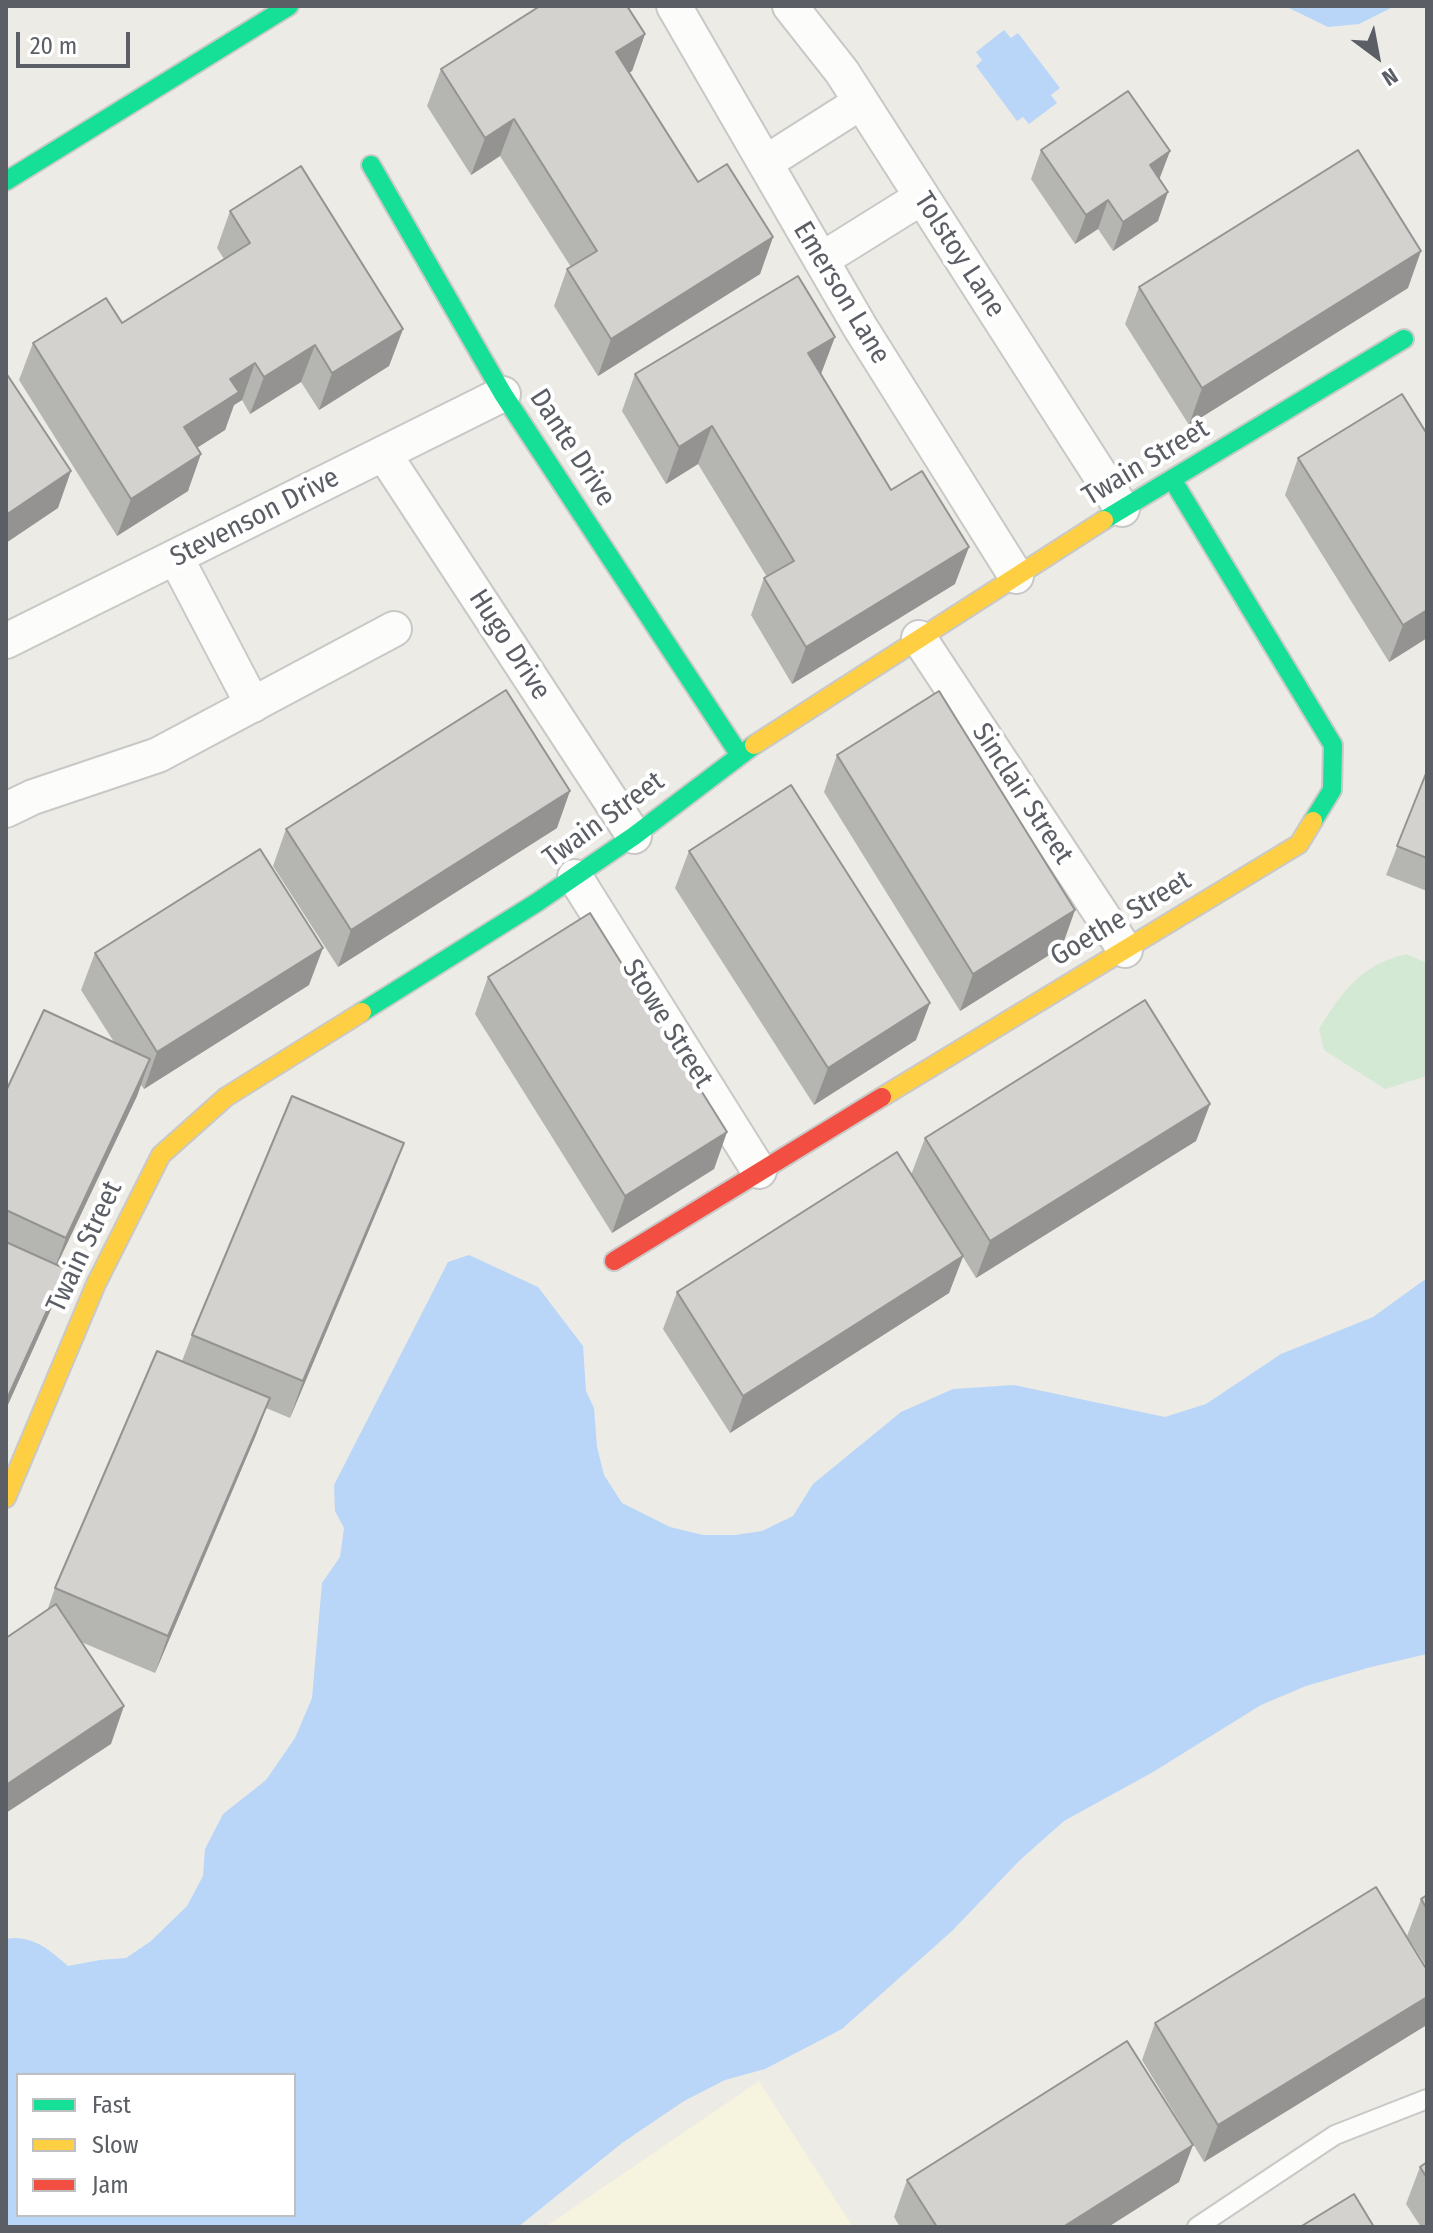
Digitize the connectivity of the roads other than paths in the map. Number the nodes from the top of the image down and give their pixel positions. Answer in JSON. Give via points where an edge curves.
{"nodes":[{"id":1,"x":289,"y":6,"type":"edge"},
{"id":2,"x":674,"y":6,"type":"edge"},
{"id":3,"x":790,"y":6,"type":"edge"},
{"id":4,"x":861,"y":102,"type":"junction"},
{"id":5,"x":765,"y":163,"type":"junction"},
{"id":6,"x":371,"y":165,"type":"dead end"},
{"id":7,"x":6,"y":181,"type":"edge"},
{"id":8,"x":922,"y":197,"type":"junction"},
{"id":9,"x":821,"y":260,"type":"junction"},
{"id":10,"x":1404,"y":339,"type":"dead end"},
{"id":11,"x":503,"y":394,"type":"junction"},
{"id":12,"x":384,"y":454,"type":"junction"},
{"id":13,"x":1172,"y":479,"type":"junction"},
{"id":14,"x":1122,"y":509,"type":"junction"},
{"id":15,"x":176,"y":558,"type":"junction"},
{"id":16,"x":1016,"y":576,"type":"junction"},
{"id":17,"x":394,"y":629,"type":"dead end"},
{"id":18,"x":919,"y":638,"type":"junction"},
{"id":19,"x":6,"y":641,"type":"edge"},
{"id":20,"x":253,"y":705,"type":"junction"},
{"id":21,"x":739,"y":754,"type":"junction"},
{"id":22,"x":6,"y":810,"type":"edge"},
{"id":23,"x":634,"y":836,"type":"junction"},
{"id":24,"x":575,"y":877,"type":"junction"},
{"id":25,"x":1125,"y":950,"type":"junction"},
{"id":26,"x":759,"y":1171,"type":"junction"},
{"id":27,"x":614,"y":1261,"type":"dead end"},
{"id":28,"x":6,"y":1498,"type":"edge"},
{"id":29,"x":1427,"y":2099,"type":"edge"},
{"id":30,"x":1197,"y":2227,"type":"edge"}],
"edges":[{"from":1,"to":7,"type":"street"},
{"from":2,"to":5,"type":"street","name":"Emerson Lane"},
{"from":3,"to":4,"type":"street","name":"Tolstoy Lane"},
{"from":4,"to":5,"type":"street"},
{"from":4,"to":8,"type":"street","name":"Tolstoy Lane"},
{"from":5,"to":9,"type":"street","name":"Emerson Lane"},
{"from":6,"to":11,"type":"street","name":"Dante Drive"},
{"from":8,"to":9,"type":"street"},
{"from":8,"to":14,"type":"street","name":"Tolstoy Lane"},
{"from":9,"to":16,"type":"street","name":"Emerson Lane"},
{"from":10,"to":13,"type":"street","name":"Twain Street"},
{"from":11,"to":12,"type":"street","name":"Stevenson Drive"},
{"from":11,"to":21,"type":"street","name":"Dante Drive"},
{"from":12,"to":15,"type":"street","name":"Stevenson Drive"},
{"from":12,"to":23,"type":"street","name":"Hugo Drive"},
{"from":13,"to":14,"type":"street","name":"Twain Street"},
{"from":13,"to":25,"type":"street","name":"Goethe Street","via":[[1333,745],[1332,790],[1299,844]]},
{"from":14,"to":16,"type":"street","name":"Twain Street"},
{"from":15,"to":19,"type":"street","name":"Stevenson Drive"},
{"from":15,"to":20,"type":"street"},
{"from":16,"to":18,"type":"street","name":"Twain Street"},
{"from":17,"to":20,"type":"street"},
{"from":18,"to":21,"type":"street","name":"Twain Street"},
{"from":18,"to":25,"type":"street","name":"Sinclair Street"},
{"from":20,"to":22,"type":"street","via":[[158,755]]},
{"from":21,"to":23,"type":"street","name":"Twain Street"},
{"from":23,"to":24,"type":"street","name":"Twain Street"},
{"from":24,"to":26,"type":"street","name":"Stowe Street"},
{"from":24,"to":28,"type":"street","name":"Twain Street","via":[[226,1097],[161,1155],[96,1284]]},
{"from":25,"to":26,"type":"street","name":"Goethe Street"},
{"from":26,"to":27,"type":"street","name":"Goethe Street"},
{"from":29,"to":30,"type":"lane","via":[[1335,2135]]}]}
